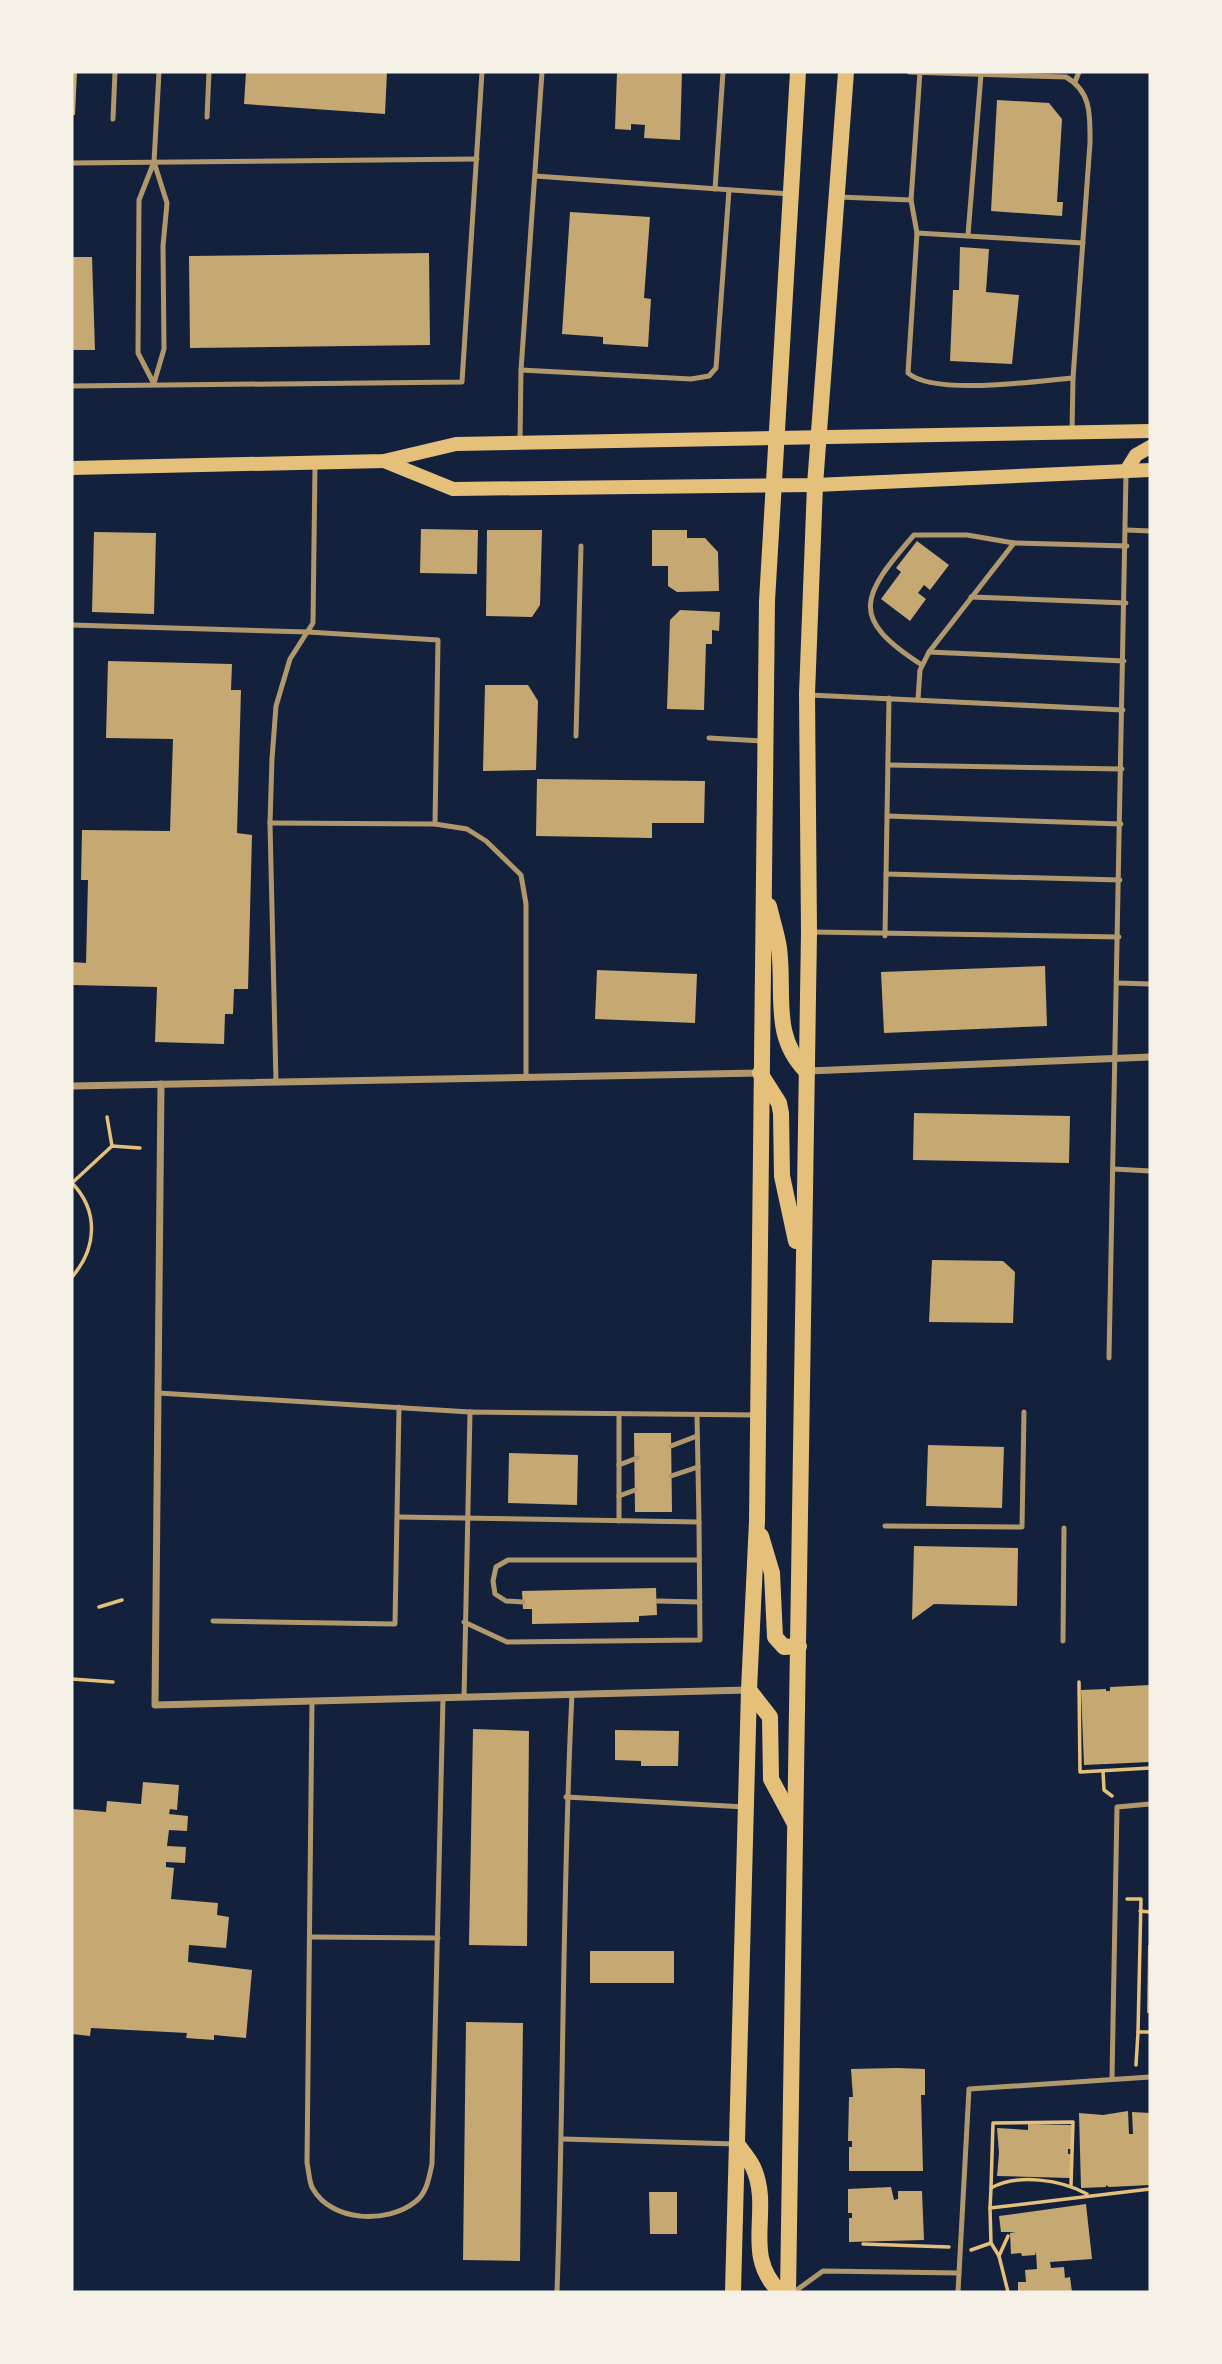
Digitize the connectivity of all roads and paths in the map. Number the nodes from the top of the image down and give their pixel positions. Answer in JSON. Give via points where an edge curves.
{"nodes":[{"id":1,"x":115,"y":72,"type":"edge"},
{"id":2,"x":159,"y":72,"type":"edge"},
{"id":3,"x":209,"y":72,"type":"edge"},
{"id":4,"x":482,"y":72,"type":"edge"},
{"id":5,"x":542,"y":72,"type":"edge"},
{"id":6,"x":723,"y":72,"type":"edge"},
{"id":7,"x":798,"y":72,"type":"edge"},
{"id":8,"x":845,"y":72,"type":"edge"},
{"id":9,"x":909,"y":72,"type":"edge"},
{"id":10,"x":920,"y":72,"type":"edge"},
{"id":11,"x":1079,"y":72,"type":"edge"},
{"id":12,"x":981,"y":74,"type":"junction"},
{"id":13,"x":1076,"y":82,"type":"junction"},
{"id":14,"x":207,"y":117,"type":"dead end"},
{"id":15,"x":113,"y":119,"type":"dead end"},
{"id":16,"x":477,"y":159,"type":"junction"},
{"id":17,"x":154,"y":162,"type":"junction"},
{"id":18,"x":72,"y":163,"type":"edge"},
{"id":19,"x":535,"y":176,"type":"junction"},
{"id":20,"x":715,"y":189,"type":"junction"},
{"id":21,"x":729,"y":190,"type":"junction"},
{"id":22,"x":792,"y":194,"type":"junction"},
{"id":23,"x":837,"y":197,"type":"junction"},
{"id":24,"x":911,"y":200,"type":"junction"},
{"id":25,"x":917,"y":233,"type":"junction"},
{"id":26,"x":968,"y":235,"type":"junction"},
{"id":27,"x":1083,"y":243,"type":"junction"},
{"id":28,"x":521,"y":370,"type":"junction"},
{"id":29,"x":1073,"y":379,"type":"junction"},
{"id":30,"x":154,"y":384,"type":"junction"},
{"id":31,"x":72,"y":386,"type":"edge"},
{"id":32,"x":1150,"y":431,"type":"edge"},
{"id":33,"x":1072,"y":432,"type":"junction"},
{"id":34,"x":818,"y":438,"type":"junction"},
{"id":35,"x":774,"y":439,"type":"junction"},
{"id":36,"x":520,"y":443,"type":"junction"},
{"id":37,"x":1150,"y":447,"type":"edge"},
{"id":38,"x":384,"y":461,"type":"junction"},
{"id":39,"x":315,"y":462,"type":"junction"},
{"id":40,"x":72,"y":468,"type":"edge"},
{"id":41,"x":1150,"y":470,"type":"edge"},
{"id":42,"x":1126,"y":471,"type":"junction"},
{"id":43,"x":815,"y":485,"type":"junction"},
{"id":44,"x":771,"y":486,"type":"junction"},
{"id":45,"x":1127,"y":530,"type":"junction"},
{"id":46,"x":1150,"y":531,"type":"edge"},
{"id":47,"x":1014,"y":543,"type":"junction"},
{"id":48,"x":581,"y":546,"type":"dead end"},
{"id":49,"x":1127,"y":546,"type":"junction"},
{"id":50,"x":971,"y":597,"type":"junction"},
{"id":51,"x":1126,"y":603,"type":"junction"},
{"id":52,"x":72,"y":625,"type":"edge"},
{"id":53,"x":308,"y":632,"type":"junction"},
{"id":54,"x":929,"y":652,"type":"junction"},
{"id":55,"x":1124,"y":661,"type":"junction"},
{"id":56,"x":922,"y":665,"type":"junction"},
{"id":57,"x":807,"y":694,"type":"junction"},
{"id":58,"x":889,"y":698,"type":"junction"},
{"id":59,"x":918,"y":699,"type":"junction"},
{"id":60,"x":1123,"y":710,"type":"junction"},
{"id":61,"x":576,"y":736,"type":"dead end"},
{"id":62,"x":709,"y":738,"type":"dead end"},
{"id":63,"x":763,"y":741,"type":"junction"},
{"id":64,"x":888,"y":765,"type":"junction"},
{"id":65,"x":1122,"y":769,"type":"junction"},
{"id":66,"x":887,"y":816,"type":"junction"},
{"id":67,"x":270,"y":823,"type":"junction"},
{"id":68,"x":435,"y":824,"type":"junction"},
{"id":69,"x":1121,"y":824,"type":"junction"},
{"id":70,"x":886,"y":874,"type":"junction"},
{"id":71,"x":1120,"y":880,"type":"junction"},
{"id":72,"x":763,"y":883,"type":"junction"},
{"id":73,"x":809,"y":932,"type":"junction"},
{"id":74,"x":885,"y":936,"type":"junction"},
{"id":75,"x":1119,"y":937,"type":"junction"},
{"id":76,"x":1118,"y":982,"type":"junction"},
{"id":77,"x":1150,"y":984,"type":"edge"},
{"id":78,"x":1150,"y":1057,"type":"edge"},
{"id":79,"x":1115,"y":1059,"type":"junction"},
{"id":80,"x":806,"y":1072,"type":"junction"},
{"id":81,"x":760,"y":1073,"type":"junction"},
{"id":82,"x":526,"y":1078,"type":"junction"},
{"id":83,"x":276,"y":1082,"type":"junction"},
{"id":84,"x":161,"y":1084,"type":"junction"},
{"id":85,"x":72,"y":1086,"type":"edge"},
{"id":86,"x":107,"y":1117,"type":"dead end"},
{"id":87,"x":112,"y":1146,"type":"junction"},
{"id":88,"x":140,"y":1148,"type":"dead end"},
{"id":89,"x":1114,"y":1170,"type":"junction"},
{"id":90,"x":1150,"y":1171,"type":"edge"},
{"id":91,"x":802,"y":1271,"type":"junction"},
{"id":92,"x":72,"y":1277,"type":"edge"},
{"id":93,"x":1109,"y":1358,"type":"dead end"},
{"id":94,"x":158,"y":1393,"type":"junction"},
{"id":95,"x":399,"y":1407,"type":"junction"},
{"id":96,"x":470,"y":1412,"type":"junction"},
{"id":97,"x":1024,"y":1412,"type":"dead end"},
{"id":98,"x":619,"y":1415,"type":"junction"},
{"id":99,"x":697,"y":1415,"type":"junction"},
{"id":100,"x":757,"y":1415,"type":"junction"},
{"id":101,"x":697,"y":1436,"type":"junction"},
{"id":102,"x":671,"y":1446,"type":"dead end"},
{"id":103,"x":637,"y":1458,"type":"dead end"},
{"id":104,"x":619,"y":1465,"type":"junction"},
{"id":105,"x":698,"y":1467,"type":"junction"},
{"id":106,"x":671,"y":1476,"type":"dead end"},
{"id":107,"x":635,"y":1490,"type":"dead end"},
{"id":108,"x":619,"y":1496,"type":"junction"},
{"id":109,"x":398,"y":1517,"type":"junction"},
{"id":110,"x":467,"y":1519,"type":"junction"},
{"id":111,"x":619,"y":1521,"type":"junction"},
{"id":112,"x":698,"y":1521,"type":"junction"},
{"id":113,"x":757,"y":1521,"type":"junction"},
{"id":114,"x":885,"y":1526,"type":"dead end"},
{"id":115,"x":1064,"y":1528,"type":"dead end"},
{"id":116,"x":699,"y":1560,"type":"junction"},
{"id":117,"x":122,"y":1600,"type":"dead end"},
{"id":118,"x":658,"y":1601,"type":"dead end"},
{"id":119,"x":523,"y":1602,"type":"dead end"},
{"id":120,"x":700,"y":1602,"type":"junction"},
{"id":121,"x":99,"y":1607,"type":"dead end"},
{"id":122,"x":213,"y":1621,"type":"dead end"},
{"id":123,"x":464,"y":1622,"type":"junction"},
{"id":124,"x":1063,"y":1642,"type":"dead end"},
{"id":125,"x":799,"y":1646,"type":"junction"},
{"id":126,"x":72,"y":1679,"type":"edge"},
{"id":127,"x":113,"y":1682,"type":"dead end"},
{"id":128,"x":1079,"y":1682,"type":"dead end"},
{"id":129,"x":749,"y":1690,"type":"junction"},
{"id":130,"x":572,"y":1694,"type":"junction"},
{"id":131,"x":443,"y":1698,"type":"junction"},
{"id":132,"x":464,"y":1698,"type":"junction"},
{"id":133,"x":312,"y":1701,"type":"junction"},
{"id":134,"x":1150,"y":1768,"type":"edge"},
{"id":135,"x":1103,"y":1771,"type":"junction"},
{"id":136,"x":566,"y":1797,"type":"junction"},
{"id":137,"x":1150,"y":1804,"type":"edge"},
{"id":138,"x":1126,"y":1806,"type":"junction"},
{"id":139,"x":747,"y":1807,"type":"junction"},
{"id":140,"x":795,"y":1824,"type":"junction"},
{"id":141,"x":1115,"y":1899,"type":"junction"},
{"id":142,"x":1140,"y":1911,"type":"junction"},
{"id":143,"x":1150,"y":1912,"type":"edge"},
{"id":144,"x":311,"y":1937,"type":"junction"},
{"id":145,"x":438,"y":1938,"type":"junction"},
{"id":146,"x":1138,"y":2032,"type":"junction"},
{"id":147,"x":1150,"y":2032,"type":"edge"},
{"id":148,"x":1136,"y":2077,"type":"junction"},
{"id":149,"x":1150,"y":2077,"type":"edge"},
{"id":150,"x":1112,"y":2078,"type":"junction"},
{"id":151,"x":563,"y":2139,"type":"junction"},
{"id":152,"x":737,"y":2144,"type":"junction"},
{"id":153,"x":1071,"y":2185,"type":"junction"},
{"id":154,"x":991,"y":2188,"type":"junction"},
{"id":155,"x":1150,"y":2189,"type":"edge"},
{"id":156,"x":1088,"y":2195,"type":"junction"},
{"id":157,"x":990,"y":2208,"type":"junction"},
{"id":158,"x":1008,"y":2236,"type":"dead end"},
{"id":159,"x":991,"y":2243,"type":"junction"},
{"id":160,"x":863,"y":2245,"type":"dead end"},
{"id":161,"x":960,"y":2249,"type":"junction"},
{"id":162,"x":999,"y":2256,"type":"junction"},
{"id":163,"x":959,"y":2273,"type":"junction"},
{"id":164,"x":557,"y":2292,"type":"edge"},
{"id":165,"x":733,"y":2292,"type":"edge"},
{"id":166,"x":780,"y":2292,"type":"edge"},
{"id":167,"x":788,"y":2292,"type":"edge"},
{"id":168,"x":794,"y":2292,"type":"edge"},
{"id":169,"x":958,"y":2292,"type":"edge"},
{"id":170,"x":1008,"y":2292,"type":"edge"}],
"edges":[{"from":1,"to":15,"type":"lane"},
{"from":2,"to":17,"type":"lane"},
{"from":3,"to":14,"type":"lane"},
{"from":4,"to":16,"type":"lane"},
{"from":5,"to":19,"type":"lane"},
{"from":6,"to":20,"type":"lane"},
{"from":7,"to":22,"type":"main road"},
{"from":8,"to":23,"type":"main road"},
{"from":9,"to":10,"type":"lane"},
{"from":10,"to":12,"type":"lane"},
{"from":10,"to":24,"type":"lane"},
{"from":11,"to":13,"type":"lane"},
{"from":12,"to":13,"type":"lane","via":[[1066,77]]},
{"from":12,"to":26,"type":"lane"},
{"from":13,"to":27,"type":"lane","via":[[1090,108]]},
{"from":16,"to":17,"type":"lane"},
{"from":16,"to":30,"type":"lane","via":[[462,382]]},
{"from":17,"to":18,"type":"lane"},
{"from":17,"to":30,"type":"lane","via":[[167,203],[164,349]]},
{"from":17,"to":30,"type":"lane","via":[[139,200],[138,352]]},
{"from":19,"to":20,"type":"lane"},
{"from":19,"to":28,"type":"lane"},
{"from":20,"to":21,"type":"lane"},
{"from":21,"to":22,"type":"lane"},
{"from":21,"to":28,"type":"lane","via":[[716,368],[709,376],[691,379]]},
{"from":22,"to":35,"type":"main road"},
{"from":23,"to":24,"type":"lane"},
{"from":23,"to":34,"type":"main road"},
{"from":24,"to":25,"type":"lane"},
{"from":25,"to":26,"type":"lane"},
{"from":25,"to":29,"type":"lane","via":[[908,373],[917,381],[949,386]]},
{"from":26,"to":27,"type":"lane"},
{"from":27,"to":29,"type":"lane"},
{"from":28,"to":36,"type":"lane"},
{"from":29,"to":33,"type":"lane"},
{"from":30,"to":31,"type":"lane"},
{"from":32,"to":33,"type":"main road"},
{"from":33,"to":34,"type":"main road"},
{"from":34,"to":35,"type":"main road"},
{"from":34,"to":43,"type":"main road"},
{"from":35,"to":36,"type":"main road"},
{"from":35,"to":44,"type":"main road"},
{"from":36,"to":38,"type":"main road","via":[[456,444]]},
{"from":37,"to":42,"type":"main road","via":[[1136,455]]},
{"from":38,"to":39,"type":"main road"},
{"from":38,"to":44,"type":"main road","via":[[453,489]]},
{"from":39,"to":40,"type":"main road"},
{"from":39,"to":53,"type":"lane","via":[[313,623]]},
{"from":41,"to":42,"type":"main road"},
{"from":42,"to":43,"type":"main road"},
{"from":42,"to":45,"type":"lane"},
{"from":43,"to":44,"type":"main road"},
{"from":43,"to":57,"type":"main road"},
{"from":44,"to":63,"type":"main road"},
{"from":45,"to":46,"type":"lane"},
{"from":45,"to":49,"type":"lane"},
{"from":47,"to":49,"type":"lane"},
{"from":47,"to":50,"type":"lane"},
{"from":47,"to":56,"type":"lane","via":[[920,533],[909,540],[873,590],[869,612],[880,635]]},
{"from":48,"to":61,"type":"lane"},
{"from":49,"to":51,"type":"lane"},
{"from":50,"to":51,"type":"lane"},
{"from":50,"to":54,"type":"lane"},
{"from":51,"to":55,"type":"lane"},
{"from":52,"to":53,"type":"lane"},
{"from":53,"to":67,"type":"lane","via":[[290,659],[276,706]]},
{"from":53,"to":68,"type":"lane","via":[[438,640]]},
{"from":54,"to":55,"type":"lane"},
{"from":54,"to":56,"type":"lane"},
{"from":55,"to":60,"type":"lane"},
{"from":56,"to":59,"type":"lane"},
{"from":57,"to":58,"type":"lane"},
{"from":57,"to":73,"type":"main road"},
{"from":58,"to":59,"type":"lane"},
{"from":58,"to":64,"type":"lane"},
{"from":59,"to":60,"type":"lane"},
{"from":60,"to":65,"type":"lane"},
{"from":62,"to":63,"type":"lane"},
{"from":63,"to":72,"type":"main road"},
{"from":64,"to":65,"type":"lane"},
{"from":64,"to":66,"type":"lane"},
{"from":65,"to":69,"type":"lane"},
{"from":66,"to":69,"type":"lane"},
{"from":66,"to":70,"type":"lane"},
{"from":67,"to":68,"type":"lane"},
{"from":67,"to":83,"type":"lane"},
{"from":68,"to":82,"type":"lane","via":[[467,829],[521,875],[526,904]]},
{"from":69,"to":71,"type":"lane"},
{"from":70,"to":71,"type":"lane"},
{"from":70,"to":74,"type":"lane"},
{"from":71,"to":75,"type":"lane"},
{"from":72,"to":80,"type":"main road","via":[[779,947],[787,1049]]},
{"from":72,"to":81,"type":"main road"},
{"from":73,"to":74,"type":"lane"},
{"from":73,"to":80,"type":"main road"},
{"from":74,"to":75,"type":"lane"},
{"from":75,"to":76,"type":"lane"},
{"from":76,"to":77,"type":"lane"},
{"from":76,"to":79,"type":"lane"},
{"from":78,"to":79,"type":"street"},
{"from":79,"to":80,"type":"street"},
{"from":79,"to":89,"type":"lane"},
{"from":80,"to":91,"type":"main road"},
{"from":81,"to":82,"type":"street"},
{"from":81,"to":91,"type":"main road","via":[[779,1103],[782,1176]]},
{"from":81,"to":100,"type":"main road"},
{"from":82,"to":83,"type":"street"},
{"from":83,"to":84,"type":"street"},
{"from":84,"to":85,"type":"street"},
{"from":84,"to":94,"type":"street"},
{"from":86,"to":87,"type":"path"},
{"from":87,"to":88,"type":"path"},
{"from":87,"to":92,"type":"path","via":[[72,1183],[91,1214],[92,1236],[86,1258]]},
{"from":89,"to":90,"type":"lane"},
{"from":89,"to":93,"type":"lane"},
{"from":91,"to":125,"type":"main road"},
{"from":94,"to":95,"type":"lane"},
{"from":94,"to":133,"type":"street","via":[[155,1705]]},
{"from":95,"to":96,"type":"lane"},
{"from":95,"to":109,"type":"lane"},
{"from":96,"to":98,"type":"lane"},
{"from":96,"to":110,"type":"lane"},
{"from":97,"to":114,"type":"lane","via":[[1022,1527]]},
{"from":98,"to":99,"type":"lane"},
{"from":98,"to":104,"type":"lane"},
{"from":99,"to":100,"type":"lane"},
{"from":99,"to":101,"type":"lane"},
{"from":100,"to":113,"type":"main road"},
{"from":101,"to":102,"type":"lane"},
{"from":101,"to":105,"type":"lane"},
{"from":103,"to":104,"type":"lane"},
{"from":104,"to":108,"type":"lane"},
{"from":105,"to":106,"type":"lane"},
{"from":105,"to":112,"type":"lane"},
{"from":107,"to":108,"type":"lane"},
{"from":108,"to":111,"type":"lane"},
{"from":109,"to":110,"type":"lane"},
{"from":109,"to":122,"type":"lane","via":[[395,1624]]},
{"from":110,"to":111,"type":"lane"},
{"from":110,"to":123,"type":"lane"},
{"from":111,"to":112,"type":"lane"},
{"from":112,"to":116,"type":"lane"},
{"from":113,"to":125,"type":"main road","via":[[772,1573],[775,1637],[784,1647]]},
{"from":113,"to":129,"type":"main road"},
{"from":115,"to":124,"type":"lane"},
{"from":116,"to":119,"type":"lane","via":[[508,1560],[496,1567],[495,1594],[506,1601]]},
{"from":116,"to":120,"type":"lane"},
{"from":117,"to":121,"type":"path"},
{"from":118,"to":120,"type":"lane"},
{"from":120,"to":123,"type":"lane","via":[[700,1640],[507,1642]]},
{"from":123,"to":132,"type":"lane"},
{"from":125,"to":140,"type":"main road"},
{"from":126,"to":127,"type":"path"},
{"from":128,"to":135,"type":"path","via":[[1080,1772]]},
{"from":129,"to":130,"type":"street"},
{"from":129,"to":139,"type":"main road"},
{"from":129,"to":140,"type":"main road","via":[[771,1717],[771,1779]]},
{"from":130,"to":132,"type":"street"},
{"from":130,"to":136,"type":"lane"},
{"from":131,"to":132,"type":"street"},
{"from":131,"to":133,"type":"street"},
{"from":131,"to":145,"type":"lane"},
{"from":133,"to":144,"type":"lane"},
{"from":134,"to":135,"type":"path"},
{"from":135,"to":138,"type":"path","via":[[1104,1790]]},
{"from":136,"to":139,"type":"lane"},
{"from":136,"to":151,"type":"lane"},
{"from":137,"to":138,"type":"lane"},
{"from":138,"to":141,"type":"lane","via":[[1116,1807]]},
{"from":139,"to":152,"type":"main road"},
{"from":140,"to":167,"type":"main road"},
{"from":141,"to":142,"type":"path","via":[[1141,1899]]},
{"from":141,"to":150,"type":"lane"},
{"from":142,"to":143,"type":"path"},
{"from":142,"to":146,"type":"path"},
{"from":144,"to":145,"type":"lane"},
{"from":144,"to":145,"type":"lane","via":[[307,2163],[313,2189],[328,2206],[348,2216],[398,2212],[416,2201],[428,2185]]},
{"from":146,"to":147,"type":"path"},
{"from":146,"to":148,"type":"path"},
{"from":148,"to":149,"type":"lane"},
{"from":148,"to":150,"type":"lane"},
{"from":150,"to":161,"type":"lane","via":[[968,2089]]},
{"from":151,"to":152,"type":"lane"},
{"from":151,"to":164,"type":"lane"},
{"from":152,"to":165,"type":"main road"},
{"from":152,"to":166,"type":"main road","via":[[753,2167],[759,2195],[760,2265]]},
{"from":153,"to":154,"type":"path","via":[[999,2183]]},
{"from":153,"to":154,"type":"path","via":[[1073,2122],[993,2123]]},
{"from":153,"to":156,"type":"path"},
{"from":154,"to":157,"type":"path"},
{"from":155,"to":156,"type":"path"},
{"from":156,"to":157,"type":"path"},
{"from":157,"to":159,"type":"path"},
{"from":158,"to":162,"type":"path"},
{"from":159,"to":161,"type":"path","via":[[978,2250]]},
{"from":159,"to":162,"type":"path"},
{"from":160,"to":161,"type":"path"},
{"from":161,"to":163,"type":"lane"},
{"from":162,"to":170,"type":"path"},
{"from":163,"to":168,"type":"lane","via":[[823,2272]]},
{"from":163,"to":169,"type":"lane"}]}
